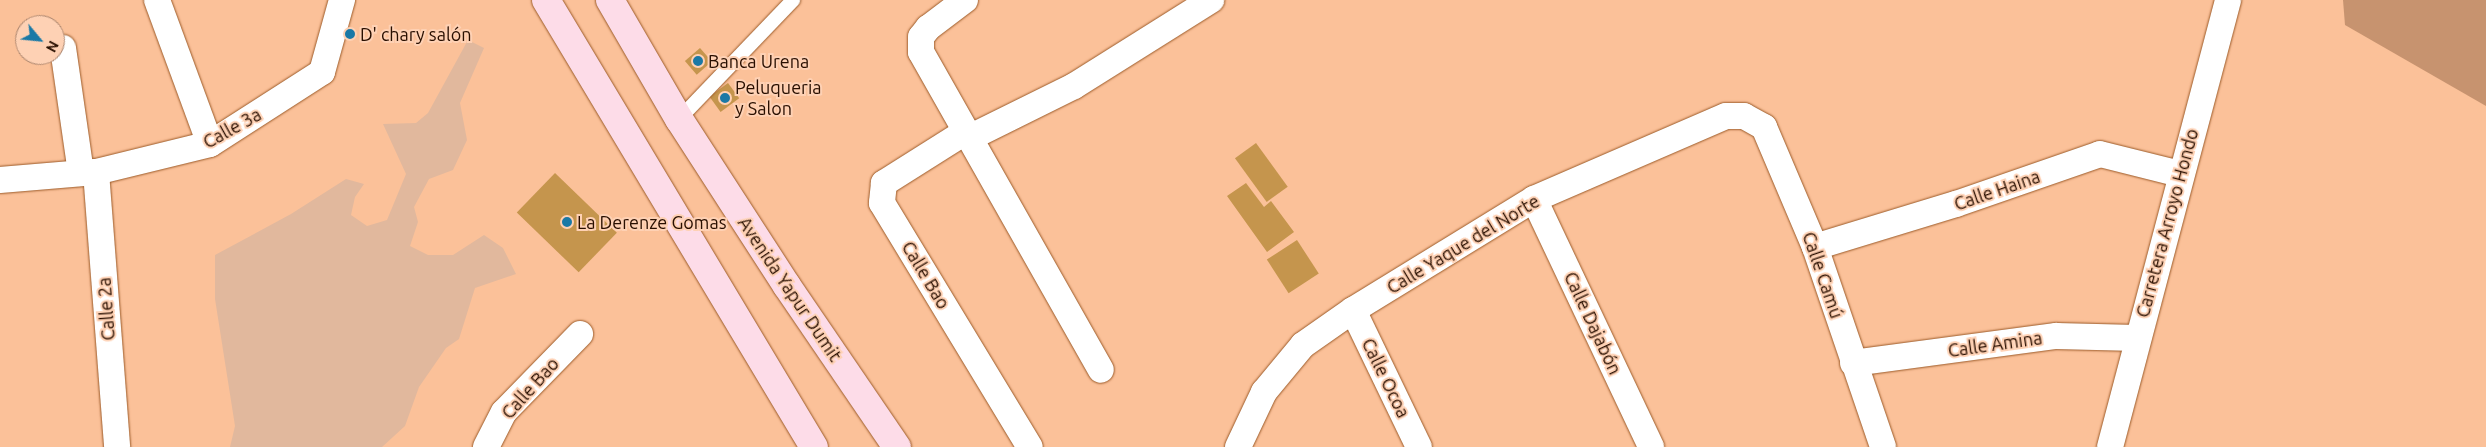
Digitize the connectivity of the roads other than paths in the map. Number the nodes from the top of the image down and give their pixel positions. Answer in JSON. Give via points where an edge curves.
{"nodes":[{"id":1,"x":157,"y":0,"type":"edge"},
{"id":2,"x":342,"y":0,"type":"edge"},
{"id":3,"x":546,"y":0,"type":"edge"},
{"id":4,"x":793,"y":0,"type":"edge"},
{"id":5,"x":965,"y":0,"type":"edge"},
{"id":6,"x":1211,"y":0,"type":"edge"},
{"id":7,"x":2228,"y":0,"type":"edge"},
{"id":8,"x":617,"y":5,"type":"edge"},
{"id":9,"x":65,"y":58,"type":"edge"},
{"id":10,"x":1744,"y":116,"type":"joint"},
{"id":11,"x":679,"y":119,"type":"junction"},
{"id":12,"x":967,"y":135,"type":"junction"},
{"id":13,"x":210,"y":144,"type":"junction"},
{"id":14,"x":88,"y":173,"type":"junction"},
{"id":15,"x":2180,"y":174,"type":"junction"},
{"id":16,"x":0,"y":180,"type":"edge"},
{"id":17,"x":1534,"y":199,"type":"junction"},
{"id":18,"x":1815,"y":247,"type":"junction"},
{"id":19,"x":1353,"y":310,"type":"junction"},
{"id":20,"x":580,"y":334,"type":"dead end"},
{"id":21,"x":2137,"y":338,"type":"junction"},
{"id":22,"x":1853,"y":363,"type":"junction"},
{"id":23,"x":1101,"y":370,"type":"dead end"},
{"id":24,"x":116,"y":447,"type":"edge"},
{"id":25,"x":486,"y":447,"type":"edge"},
{"id":26,"x":814,"y":447,"type":"edge"},
{"id":27,"x":897,"y":447,"type":"edge"},
{"id":28,"x":1030,"y":447,"type":"edge"},
{"id":29,"x":1238,"y":447,"type":"edge"},
{"id":30,"x":1420,"y":447,"type":"edge"},
{"id":31,"x":1651,"y":447,"type":"edge"},
{"id":32,"x":1883,"y":447,"type":"edge"},
{"id":33,"x":2110,"y":447,"type":"edge"}],
"edges":[{"from":1,"to":13,"type":"street"},
{"from":2,"to":13,"type":"street","name":"Calle 3a","via":[[322,72]]},
{"from":3,"to":26,"type":"main road"},
{"from":4,"to":11,"type":"lane"},
{"from":5,"to":12,"type":"street","via":[[928,28],[921,37],[921,52]]},
{"from":6,"to":12,"type":"street","via":[[1074,86]]},
{"from":7,"to":15,"type":"street","name":"Carretera Arroyo Hondo"},
{"from":8,"to":11,"type":"main road","name":"Avenida Yapur Dumit"},
{"from":9,"to":14,"type":"street","name":"Calle 2a"},
{"from":10,"to":17,"type":"street","name":"Calle Yaque del Norte","via":[[1726,116]]},
{"from":10,"to":18,"type":"street","name":"Calle Camú","via":[[1764,127]]},
{"from":11,"to":27,"type":"main road","name":"Avenida Yapur Dumit"},
{"from":12,"to":23,"type":"street"},
{"from":12,"to":28,"type":"street","name":"Calle Bao","via":[[884,183],[882,202]]},
{"from":13,"to":14,"type":"street","name":"Calle 3a"},
{"from":14,"to":16,"type":"street","name":"Calle 3a"},
{"from":14,"to":24,"type":"street","name":"Calle 2a"},
{"from":15,"to":18,"type":"street","name":"Calle Haina","via":[[2100,154],[1956,204]]},
{"from":15,"to":21,"type":"street","name":"Carretera Arroyo Hondo"},
{"from":17,"to":19,"type":"street","name":"Calle Yaque del Norte"},
{"from":17,"to":31,"type":"street","name":"Calle Dajabón"},
{"from":18,"to":22,"type":"street","name":"Calle Camú"},
{"from":19,"to":29,"type":"street","name":"Calle Yaque del Norte","via":[[1303,344],[1264,392]]},
{"from":19,"to":30,"type":"street","name":"Calle Ocoa"},
{"from":20,"to":25,"type":"street","name":"Calle Bao","via":[[504,412]]},
{"from":21,"to":22,"type":"street","name":"Calle Amina","via":[[2056,336]]},
{"from":21,"to":33,"type":"street","name":"Carretera Arroyo Hondo"},
{"from":22,"to":32,"type":"street","name":"Calle Camú"}]}
